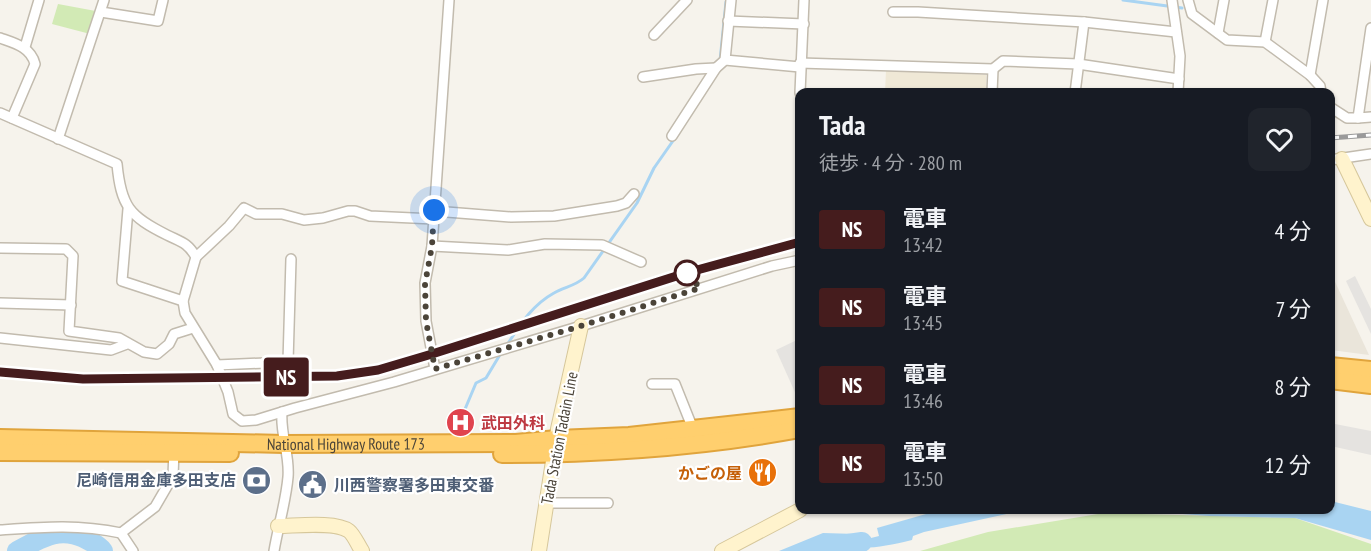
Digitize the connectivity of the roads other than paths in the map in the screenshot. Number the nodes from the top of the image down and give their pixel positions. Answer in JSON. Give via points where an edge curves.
{"nodes":[{"id":1,"x":39,"y":0,"type":"edge"},
{"id":2,"x":104,"y":0,"type":"edge"},
{"id":3,"x":163,"y":0,"type":"edge"},
{"id":4,"x":449,"y":0,"type":"edge"},
{"id":5,"x":687,"y":0,"type":"edge"},
{"id":6,"x":731,"y":0,"type":"edge"},
{"id":7,"x":804,"y":0,"type":"edge"},
{"id":8,"x":920,"y":0,"type":"edge"},
{"id":9,"x":1172,"y":0,"type":"edge"},
{"id":10,"x":1188,"y":0,"type":"edge"},
{"id":11,"x":1224,"y":0,"type":"edge"},
{"id":12,"x":1273,"y":0,"type":"edge"},
{"id":13,"x":1323,"y":0,"type":"edge"},
{"id":14,"x":101,"y":12,"type":"junction"},
{"id":15,"x":893,"y":12,"type":"dead end"},
{"id":16,"x":920,"y":12,"type":"junction"},
{"id":17,"x":728,"y":21,"type":"junction"},
{"id":18,"x":1084,"y":22,"type":"junction"},
{"id":19,"x":804,"y":24,"type":"junction"},
{"id":20,"x":1371,"y":28,"type":"edge"},
{"id":21,"x":1176,"y":32,"type":"junction"},
{"id":22,"x":1218,"y":33,"type":"junction"},
{"id":23,"x":654,"y":34,"type":"dead end"},
{"id":24,"x":0,"y":38,"type":"edge"},
{"id":25,"x":1265,"y":42,"type":"junction"},
{"id":26,"x":25,"y":47,"type":"junction"},
{"id":27,"x":725,"y":60,"type":"junction"},
{"id":28,"x":1078,"y":64,"type":"junction"},
{"id":29,"x":800,"y":65,"type":"junction"},
{"id":30,"x":716,"y":68,"type":"junction"},
{"id":31,"x":993,"y":69,"type":"junction"},
{"id":32,"x":1310,"y":75,"type":"junction"},
{"id":33,"x":643,"y":77,"type":"dead end"},
{"id":34,"x":1179,"y":79,"type":"junction"},
{"id":35,"x":800,"y":88,"type":"edge"},
{"id":36,"x":992,"y":88,"type":"edge"},
{"id":37,"x":1076,"y":88,"type":"edge"},
{"id":38,"x":1178,"y":88,"type":"edge"},
{"id":39,"x":1320,"y":88,"type":"edge"},
{"id":40,"x":1335,"y":110,"type":"edge"},
{"id":41,"x":0,"y":113,"type":"edge"},
{"id":42,"x":1371,"y":117,"type":"edge"},
{"id":43,"x":12,"y":118,"type":"junction"},
{"id":44,"x":1358,"y":118,"type":"junction"},
{"id":45,"x":672,"y":136,"type":"dead end"},
{"id":46,"x":58,"y":139,"type":"junction"},
{"id":47,"x":1371,"y":154,"type":"edge"},
{"id":48,"x":1336,"y":159,"type":"edge"},
{"id":49,"x":634,"y":194,"type":"dead end"},
{"id":50,"x":128,"y":209,"type":"junction"},
{"id":51,"x":434,"y":215,"type":"junction"},
{"id":52,"x":1371,"y":219,"type":"edge"},
{"id":53,"x":432,"y":246,"type":"junction"},
{"id":54,"x":0,"y":248,"type":"edge"},
{"id":55,"x":195,"y":257,"type":"junction"},
{"id":56,"x":637,"y":257,"type":"dead end"},
{"id":57,"x":291,"y":259,"type":"dead end"},
{"id":58,"x":795,"y":261,"type":"edge"},
{"id":59,"x":183,"y":301,"type":"junction"},
{"id":60,"x":0,"y":303,"type":"edge"},
{"id":61,"x":71,"y":305,"type":"junction"},
{"id":62,"x":581,"y":326,"type":"junction"},
{"id":63,"x":193,"y":328,"type":"junction"},
{"id":64,"x":0,"y":338,"type":"edge"},
{"id":65,"x":128,"y":344,"type":"junction"},
{"id":66,"x":217,"y":365,"type":"junction"},
{"id":67,"x":1335,"y":366,"type":"edge"},
{"id":68,"x":435,"y":369,"type":"junction"},
{"id":69,"x":1371,"y":370,"type":"edge"},
{"id":70,"x":1335,"y":381,"type":"edge"},
{"id":71,"x":652,"y":384,"type":"dead end"},
{"id":72,"x":1371,"y":385,"type":"edge"},
{"id":73,"x":282,"y":412,"type":"junction"},
{"id":74,"x":795,"y":418,"type":"edge"},
{"id":75,"x":693,"y":429,"type":"junction"},
{"id":76,"x":795,"y":430,"type":"edge"},
{"id":77,"x":0,"y":438,"type":"edge"},
{"id":78,"x":555,"y":446,"type":"junction"},
{"id":79,"x":174,"y":447,"type":"junction"},
{"id":80,"x":285,"y":448,"type":"junction"},
{"id":81,"x":0,"y":452,"type":"edge"},
{"id":82,"x":546,"y":502,"type":"junction"},
{"id":83,"x":608,"y":503,"type":"dead end"},
{"id":84,"x":795,"y":513,"type":"edge"},
{"id":85,"x":278,"y":526,"type":"junction"},
{"id":86,"x":0,"y":530,"type":"edge"},
{"id":87,"x":121,"y":532,"type":"junction"},
{"id":88,"x":133,"y":551,"type":"edge"},
{"id":89,"x":274,"y":551,"type":"edge"},
{"id":90,"x":362,"y":551,"type":"edge"},
{"id":91,"x":539,"y":551,"type":"edge"},
{"id":92,"x":722,"y":551,"type":"edge"}],
"edges":[{"from":1,"to":26,"type":"street"},
{"from":2,"to":14,"type":"street"},
{"from":3,"to":14,"type":"street","via":[[158,21]]},
{"from":4,"to":51,"type":"street"},
{"from":5,"to":23,"type":"street"},
{"from":6,"to":17,"type":"street"},
{"from":7,"to":19,"type":"street"},
{"from":8,"to":16,"type":"street"},
{"from":9,"to":21,"type":"street"},
{"from":10,"to":22,"type":"street","via":[[1192,14]]},
{"from":11,"to":22,"type":"street"},
{"from":12,"to":25,"type":"street"},
{"from":13,"to":32,"type":"street"},
{"from":14,"to":46,"type":"street"},
{"from":15,"to":16,"type":"street"},
{"from":16,"to":18,"type":"street"},
{"from":17,"to":19,"type":"street"},
{"from":17,"to":27,"type":"street"},
{"from":18,"to":21,"type":"street"},
{"from":18,"to":28,"type":"street"},
{"from":19,"to":29,"type":"street"},
{"from":20,"to":44,"type":"street"},
{"from":21,"to":34,"type":"street"},
{"from":22,"to":25,"type":"street","via":[[1227,40]]},
{"from":24,"to":26,"type":"street"},
{"from":25,"to":32,"type":"street"},
{"from":26,"to":43,"type":"street","via":[[35,64]]},
{"from":27,"to":29,"type":"street"},
{"from":27,"to":30,"type":"street"},
{"from":28,"to":31,"type":"street","via":[[1003,60]]},
{"from":28,"to":34,"type":"street"},
{"from":28,"to":37,"type":"street"},
{"from":29,"to":31,"type":"street"},
{"from":29,"to":35,"type":"street"},
{"from":30,"to":33,"type":"street"},
{"from":30,"to":45,"type":"street"},
{"from":31,"to":36,"type":"street"},
{"from":32,"to":39,"type":"street"},
{"from":34,"to":38,"type":"street"},
{"from":40,"to":44,"type":"street","via":[[1347,118]]},
{"from":41,"to":43,"type":"street"},
{"from":42,"to":44,"type":"street"},
{"from":43,"to":46,"type":"street"},
{"from":46,"to":50,"type":"street","via":[[117,164]]},
{"from":47,"to":48,"type":"street"},
{"from":48,"to":52,"type":"street"},
{"from":49,"to":51,"type":"street","via":[[617,206],[554,216]]},
{"from":50,"to":55,"type":"street","via":[[189,245]]},
{"from":50,"to":59,"type":"street","via":[[122,281]]},
{"from":51,"to":53,"type":"street"},
{"from":51,"to":55,"type":"street","via":[[370,216],[348,211],[304,220],[282,214],[256,214],[244,208]]},
{"from":53,"to":56,"type":"street","via":[[508,250],[545,244],[602,245]]},
{"from":53,"to":68,"type":"street","via":[[425,284],[426,321]]},
{"from":54,"to":61,"type":"street","via":[[66,249],[73,256]]},
{"from":55,"to":59,"type":"street"},
{"from":57,"to":66,"type":"street","via":[[288,362]]},
{"from":58,"to":62,"type":"street"},
{"from":59,"to":63,"type":"street"},
{"from":60,"to":61,"type":"street"},
{"from":61,"to":65,"type":"street","via":[[69,331],[118,338]]},
{"from":62,"to":68,"type":"street"},
{"from":62,"to":78,"type":"street","name":"Tada Station Tadain Line"},
{"from":63,"to":65,"type":"street","via":[[174,334],[169,345],[156,354]]},
{"from":63,"to":66,"type":"street"},
{"from":64,"to":65,"type":"street","via":[[111,350]]},
{"from":66,"to":73,"type":"street","via":[[233,414],[242,421]]},
{"from":67,"to":69,"type":"highway"},
{"from":68,"to":73,"type":"street"},
{"from":70,"to":72,"type":"highway"},
{"from":71,"to":75,"type":"street","via":[[675,384]]},
{"from":73,"to":80,"type":"street"},
{"from":74,"to":75,"type":"highway","name":"National Highway Route 173"},
{"from":75,"to":78,"type":"highway","name":"National Highway Route 173"},
{"from":76,"to":78,"type":"highway","name":"National Highway Route 173","via":[[696,444]]},
{"from":77,"to":79,"type":"highway","name":"National Highway Route 173"},
{"from":78,"to":80,"type":"highway","name":"National Highway Route 173"},
{"from":78,"to":82,"type":"street","name":"Tada Station Tadain Line"},
{"from":79,"to":80,"type":"highway","name":"National Highway Route 173"},
{"from":79,"to":81,"type":"highway","name":"National Highway Route 173"},
{"from":79,"to":87,"type":"street","via":[[173,476],[155,507]]},
{"from":80,"to":85,"type":"street","via":[[288,477]]},
{"from":82,"to":83,"type":"street"},
{"from":82,"to":91,"type":"street","name":"Tada Station Tadain Line"},
{"from":84,"to":92,"type":"street"},
{"from":85,"to":89,"type":"street"},
{"from":85,"to":90,"type":"street","via":[[341,528],[350,531]]},
{"from":86,"to":87,"type":"street","via":[[56,526]]},
{"from":87,"to":88,"type":"street"}]}
